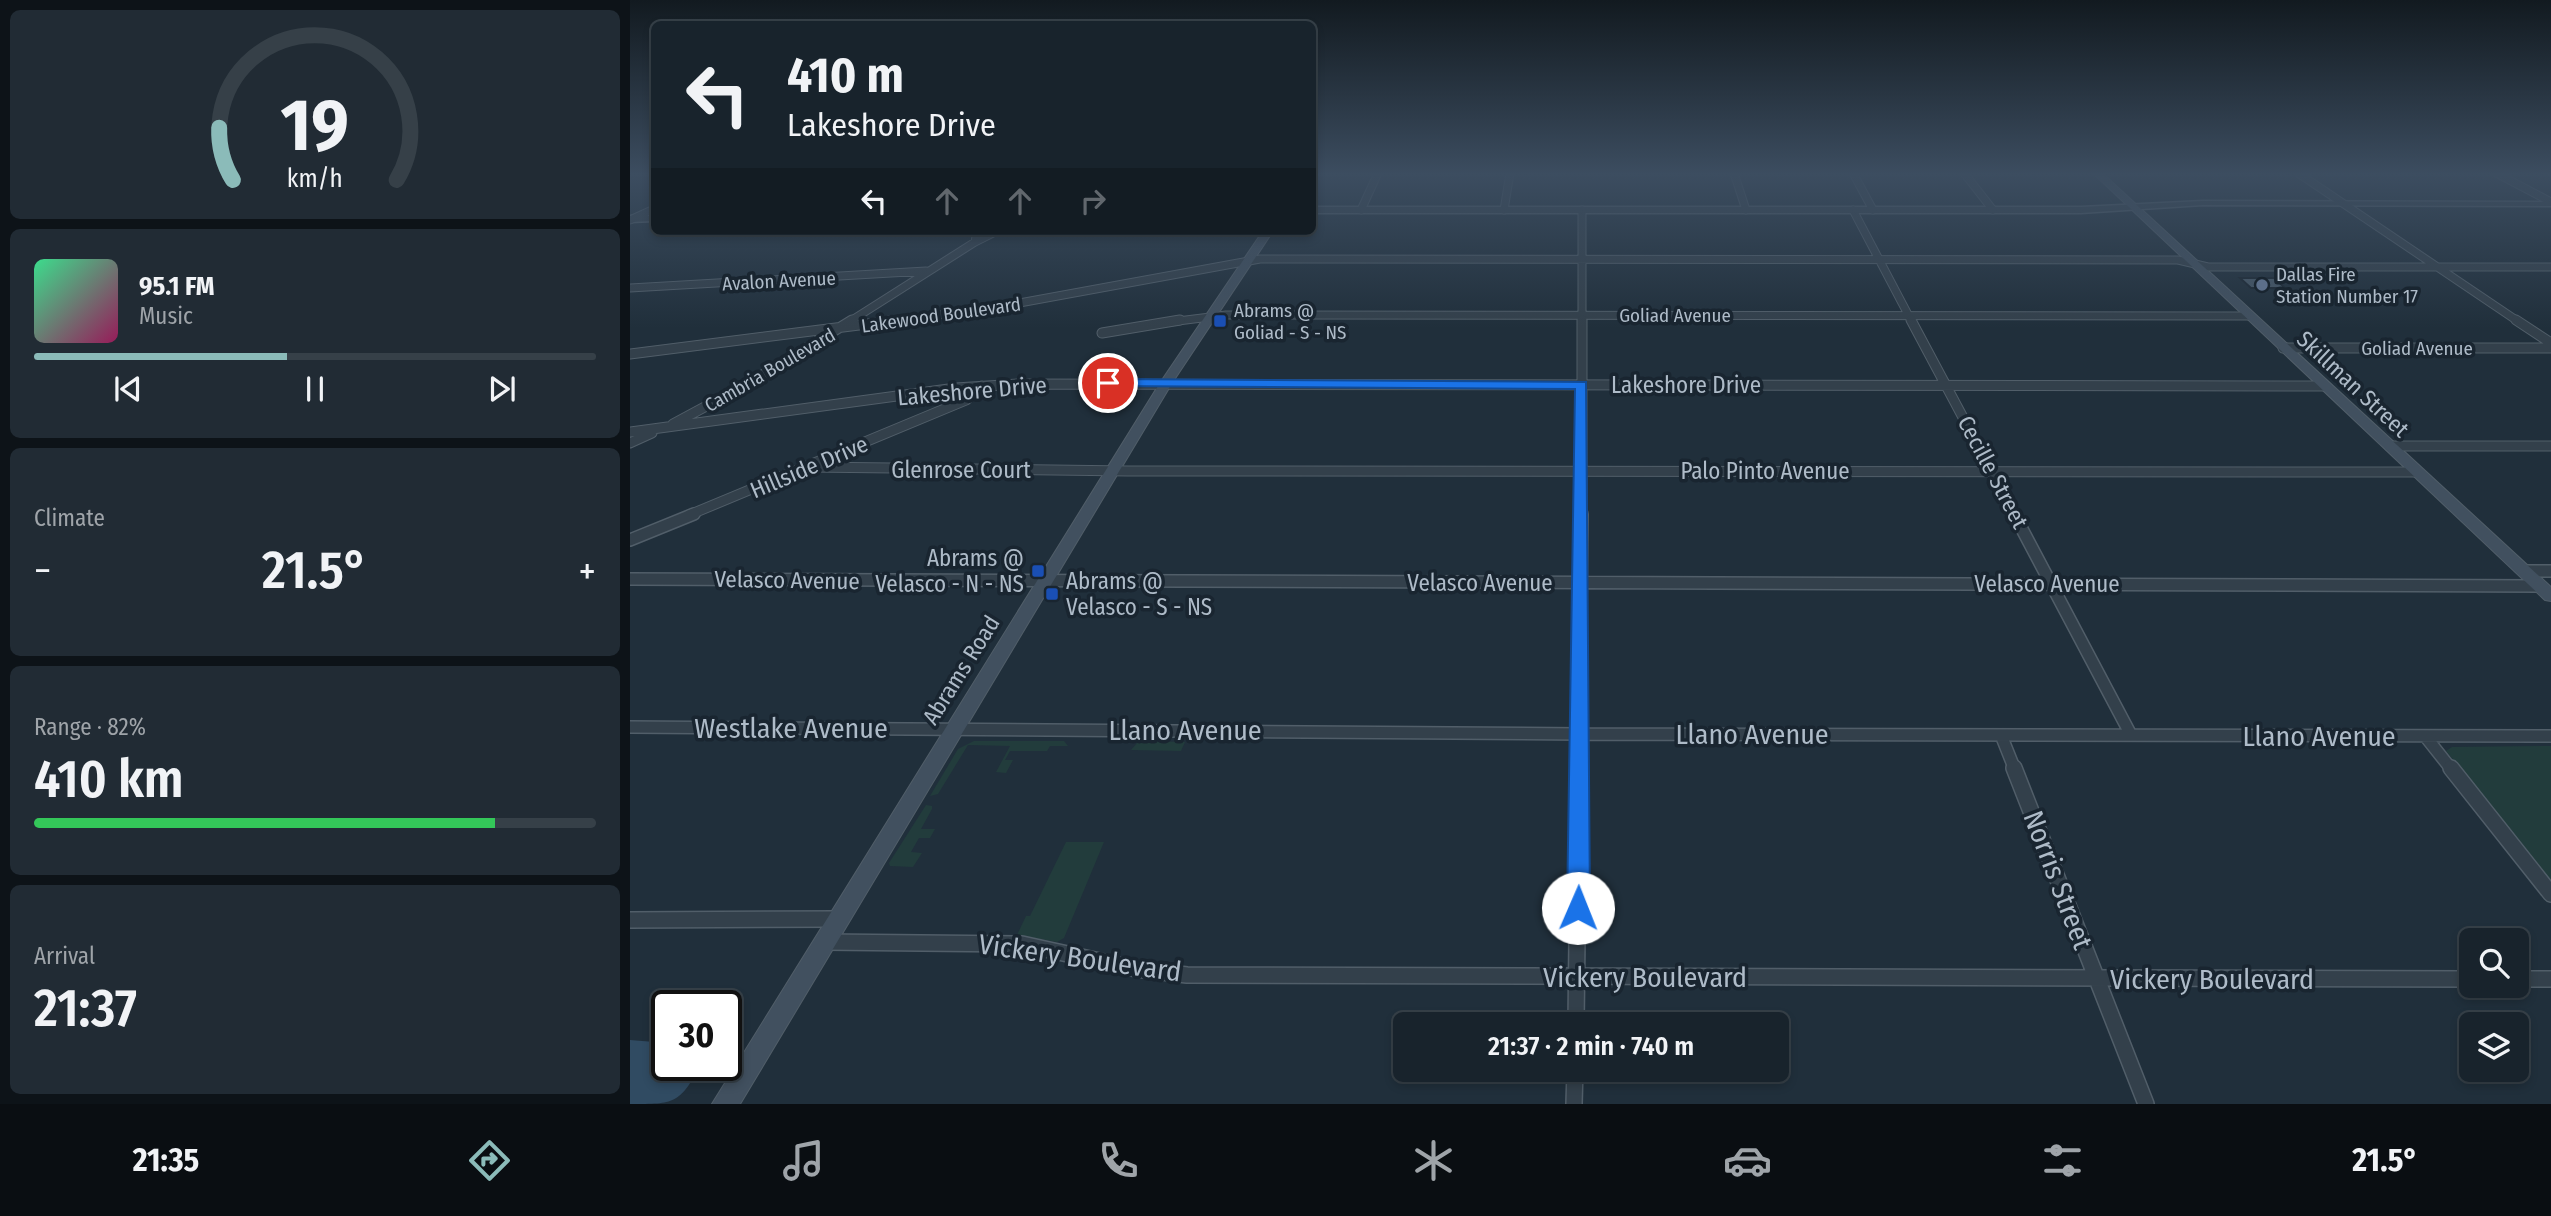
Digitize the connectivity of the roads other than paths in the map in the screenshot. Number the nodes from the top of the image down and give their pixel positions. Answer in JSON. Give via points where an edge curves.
{"nodes":[{"id":1,"x":1582,"y":225,"type":"edge"},
{"id":2,"x":1861,"y":225,"type":"edge"},
{"id":3,"x":2152,"y":225,"type":"edge"},
{"id":4,"x":2375,"y":225,"type":"edge"},
{"id":5,"x":976,"y":235,"type":"edge"},
{"id":6,"x":989,"y":235,"type":"edge"},
{"id":7,"x":1265,"y":235,"type":"edge"},
{"id":8,"x":975,"y":242,"type":"junction"},
{"id":9,"x":1582,"y":259,"type":"junction"},
{"id":10,"x":1249,"y":260,"type":"junction"},
{"id":11,"x":1880,"y":260,"type":"junction"},
{"id":12,"x":2194,"y":264,"type":"junction"},
{"id":13,"x":2438,"y":267,"type":"junction"},
{"id":14,"x":2551,"y":267,"type":"edge"},
{"id":15,"x":929,"y":271,"type":"junction"},
{"id":16,"x":630,"y":288,"type":"edge"},
{"id":17,"x":1581,"y":315,"type":"junction"},
{"id":18,"x":1214,"y":316,"type":"junction"},
{"id":19,"x":1911,"y":316,"type":"junction"},
{"id":20,"x":2249,"y":316,"type":"junction"},
{"id":21,"x":839,"y":329,"type":"junction"},
{"id":22,"x":1102,"y":333,"type":"dead end"},
{"id":23,"x":2551,"y":345,"type":"edge"},
{"id":24,"x":2283,"y":348,"type":"junction"},
{"id":25,"x":630,"y":354,"type":"edge"},
{"id":26,"x":1166,"y":383,"type":"junction"},
{"id":27,"x":1581,"y":385,"type":"junction"},
{"id":28,"x":1948,"y":385,"type":"junction"},
{"id":29,"x":982,"y":386,"type":"junction"},
{"id":30,"x":2325,"y":386,"type":"junction"},
{"id":31,"x":665,"y":428,"type":"junction"},
{"id":32,"x":630,"y":432,"type":"edge"},
{"id":33,"x":630,"y":443,"type":"edge"},
{"id":34,"x":2389,"y":446,"type":"junction"},
{"id":35,"x":2551,"y":446,"type":"edge"},
{"id":36,"x":809,"y":467,"type":"junction"},
{"id":37,"x":1113,"y":471,"type":"junction"},
{"id":38,"x":1581,"y":471,"type":"junction"},
{"id":39,"x":1993,"y":471,"type":"junction"},
{"id":40,"x":2417,"y":472,"type":"junction"},
{"id":41,"x":630,"y":540,"type":"edge"},
{"id":42,"x":2524,"y":571,"type":"junction"},
{"id":43,"x":2551,"y":571,"type":"edge"},
{"id":44,"x":630,"y":579,"type":"edge"},
{"id":45,"x":1044,"y":582,"type":"junction"},
{"id":46,"x":1581,"y":583,"type":"junction"},
{"id":47,"x":2052,"y":584,"type":"junction"},
{"id":48,"x":2539,"y":586,"type":"junction"},
{"id":49,"x":2551,"y":596,"type":"edge"},
{"id":50,"x":630,"y":727,"type":"edge"},
{"id":51,"x":953,"y":729,"type":"junction"},
{"id":52,"x":1580,"y":734,"type":"junction"},
{"id":53,"x":2001,"y":735,"type":"junction"},
{"id":54,"x":2131,"y":735,"type":"junction"},
{"id":55,"x":2425,"y":736,"type":"junction"},
{"id":56,"x":2551,"y":736,"type":"edge"},
{"id":57,"x":2551,"y":894,"type":"edge"},
{"id":58,"x":837,"y":919,"type":"junction"},
{"id":59,"x":630,"y":920,"type":"edge"},
{"id":60,"x":822,"y":942,"type":"junction"},
{"id":61,"x":1577,"y":977,"type":"junction"},
{"id":62,"x":2097,"y":979,"type":"junction"},
{"id":63,"x":2459,"y":979,"type":"edge"},
{"id":64,"x":2529,"y":979,"type":"edge"},
{"id":65,"x":2551,"y":979,"type":"edge"},
{"id":66,"x":1576,"y":1012,"type":"edge"},
{"id":67,"x":1575,"y":1082,"type":"edge"},
{"id":68,"x":725,"y":1104,"type":"edge"},
{"id":69,"x":1574,"y":1104,"type":"edge"},
{"id":70,"x":2146,"y":1104,"type":"edge"}],
"edges":[{"from":1,"to":9,"type":"street"},
{"from":2,"to":11,"type":"street","name":"Cecille Street"},
{"from":3,"to":12,"type":"main road","name":"Skillman Street"},
{"from":4,"to":13,"type":"street"},
{"from":5,"to":8,"type":"street"},
{"from":6,"to":8,"type":"street","name":"Cambria Boulevard"},
{"from":7,"to":10,"type":"main road","name":"Abrams Road"},
{"from":8,"to":15,"type":"street","name":"Cambria Boulevard"},
{"from":9,"to":10,"type":"street","name":"Lakewood Boulevard"},
{"from":9,"to":11,"type":"street","name":"Lakewood Boulevard"},
{"from":9,"to":17,"type":"street"},
{"from":10,"to":18,"type":"main road","name":"Abrams Road"},
{"from":10,"to":21,"type":"street","name":"Lakewood Boulevard","via":[[1037,301]]},
{"from":11,"to":12,"type":"street","name":"Lakewood Boulevard","via":[[2178,260]]},
{"from":11,"to":19,"type":"street","name":"Cecille Street"},
{"from":12,"to":13,"type":"street","name":"Lakewood Boulevard"},
{"from":12,"to":20,"type":"main road","name":"Skillman Street"},
{"from":13,"to":14,"type":"street","name":"Lakewood Boulevard"},
{"from":13,"to":23,"type":"street"},
{"from":15,"to":16,"type":"street","name":"Avalon Avenue"},
{"from":15,"to":21,"type":"street","name":"Cambria Boulevard"},
{"from":17,"to":18,"type":"street","name":"Goliad Avenue"},
{"from":17,"to":19,"type":"street","name":"Goliad Avenue"},
{"from":17,"to":27,"type":"street"},
{"from":18,"to":22,"type":"street","name":"Goliad Avenue"},
{"from":18,"to":26,"type":"main road","name":"Abrams Road"},
{"from":19,"to":20,"type":"street","name":"Goliad Avenue"},
{"from":19,"to":28,"type":"street","name":"Cecille Street"},
{"from":20,"to":24,"type":"main road","name":"Skillman Street"},
{"from":21,"to":25,"type":"street","name":"Lakewood Boulevard"},
{"from":21,"to":31,"type":"street","name":"Cambria Boulevard"},
{"from":23,"to":24,"type":"street","name":"Goliad Avenue"},
{"from":24,"to":30,"type":"main road","name":"Skillman Street"},
{"from":26,"to":27,"type":"street","name":"Lakeshore Drive"},
{"from":26,"to":29,"type":"street","name":"Lakeshore Drive"},
{"from":26,"to":37,"type":"main road","name":"Abrams Road"},
{"from":27,"to":28,"type":"street","name":"Lakeshore Drive"},
{"from":27,"to":38,"type":"street"},
{"from":28,"to":30,"type":"street","name":"Lakeshore Drive"},
{"from":28,"to":39,"type":"street","name":"Cecille Street"},
{"from":29,"to":31,"type":"street","name":"Lakeshore Drive"},
{"from":29,"to":36,"type":"street","name":"Hillside Drive","via":[[966,400]]},
{"from":30,"to":34,"type":"main road","name":"Skillman Street"},
{"from":31,"to":32,"type":"street","name":"Lakeshore Drive"},
{"from":31,"to":33,"type":"street","name":"Cambria Boulevard"},
{"from":34,"to":35,"type":"street"},
{"from":34,"to":40,"type":"main road","name":"Skillman Street"},
{"from":36,"to":37,"type":"street","name":"Glenrose Court"},
{"from":36,"to":41,"type":"street","name":"Hillside Drive"},
{"from":37,"to":38,"type":"street","name":"Palo Pinto Avenue"},
{"from":37,"to":45,"type":"main road","name":"Abrams Road"},
{"from":38,"to":39,"type":"street","name":"Palo Pinto Avenue"},
{"from":38,"to":46,"type":"street"},
{"from":39,"to":40,"type":"street","name":"Palo Pinto Avenue"},
{"from":39,"to":47,"type":"street","name":"Cecille Street"},
{"from":40,"to":42,"type":"main road","name":"Skillman Street"},
{"from":42,"to":43,"type":"street"},
{"from":42,"to":48,"type":"main road","name":"Skillman Street"},
{"from":44,"to":45,"type":"street","name":"Velasco Avenue"},
{"from":45,"to":46,"type":"street","name":"Velasco Avenue"},
{"from":45,"to":51,"type":"main road","name":"Abrams Road"},
{"from":46,"to":47,"type":"street","name":"Velasco Avenue"},
{"from":46,"to":52,"type":"street"},
{"from":47,"to":48,"type":"street","name":"Velasco Avenue"},
{"from":47,"to":54,"type":"street","name":"Cecille Street"},
{"from":48,"to":49,"type":"main road","name":"Skillman Street"},
{"from":50,"to":51,"type":"street","name":"Westlake Avenue"},
{"from":51,"to":52,"type":"street","name":"Llano Avenue"},
{"from":51,"to":58,"type":"main road","name":"Abrams Road"},
{"from":52,"to":53,"type":"street","name":"Llano Avenue"},
{"from":52,"to":61,"type":"street"},
{"from":53,"to":54,"type":"street","name":"Llano Avenue"},
{"from":53,"to":62,"type":"street","name":"Norris Street"},
{"from":54,"to":55,"type":"street","name":"Llano Avenue"},
{"from":55,"to":56,"type":"street","name":"Llano Avenue"},
{"from":55,"to":57,"type":"street"},
{"from":58,"to":59,"type":"street"},
{"from":58,"to":60,"type":"main road","name":"Abrams Road"},
{"from":60,"to":61,"type":"street","name":"Vickery Boulevard","via":[[1022,944],[1122,967],[1187,975]]},
{"from":60,"to":68,"type":"main road","name":"Abrams Road"},
{"from":61,"to":62,"type":"street","name":"Vickery Boulevard"},
{"from":61,"to":66,"type":"street"},
{"from":62,"to":63,"type":"street","name":"Vickery Boulevard"},
{"from":62,"to":70,"type":"street","name":"Norris Street"},
{"from":64,"to":65,"type":"street"},
{"from":67,"to":69,"type":"street"}]}
